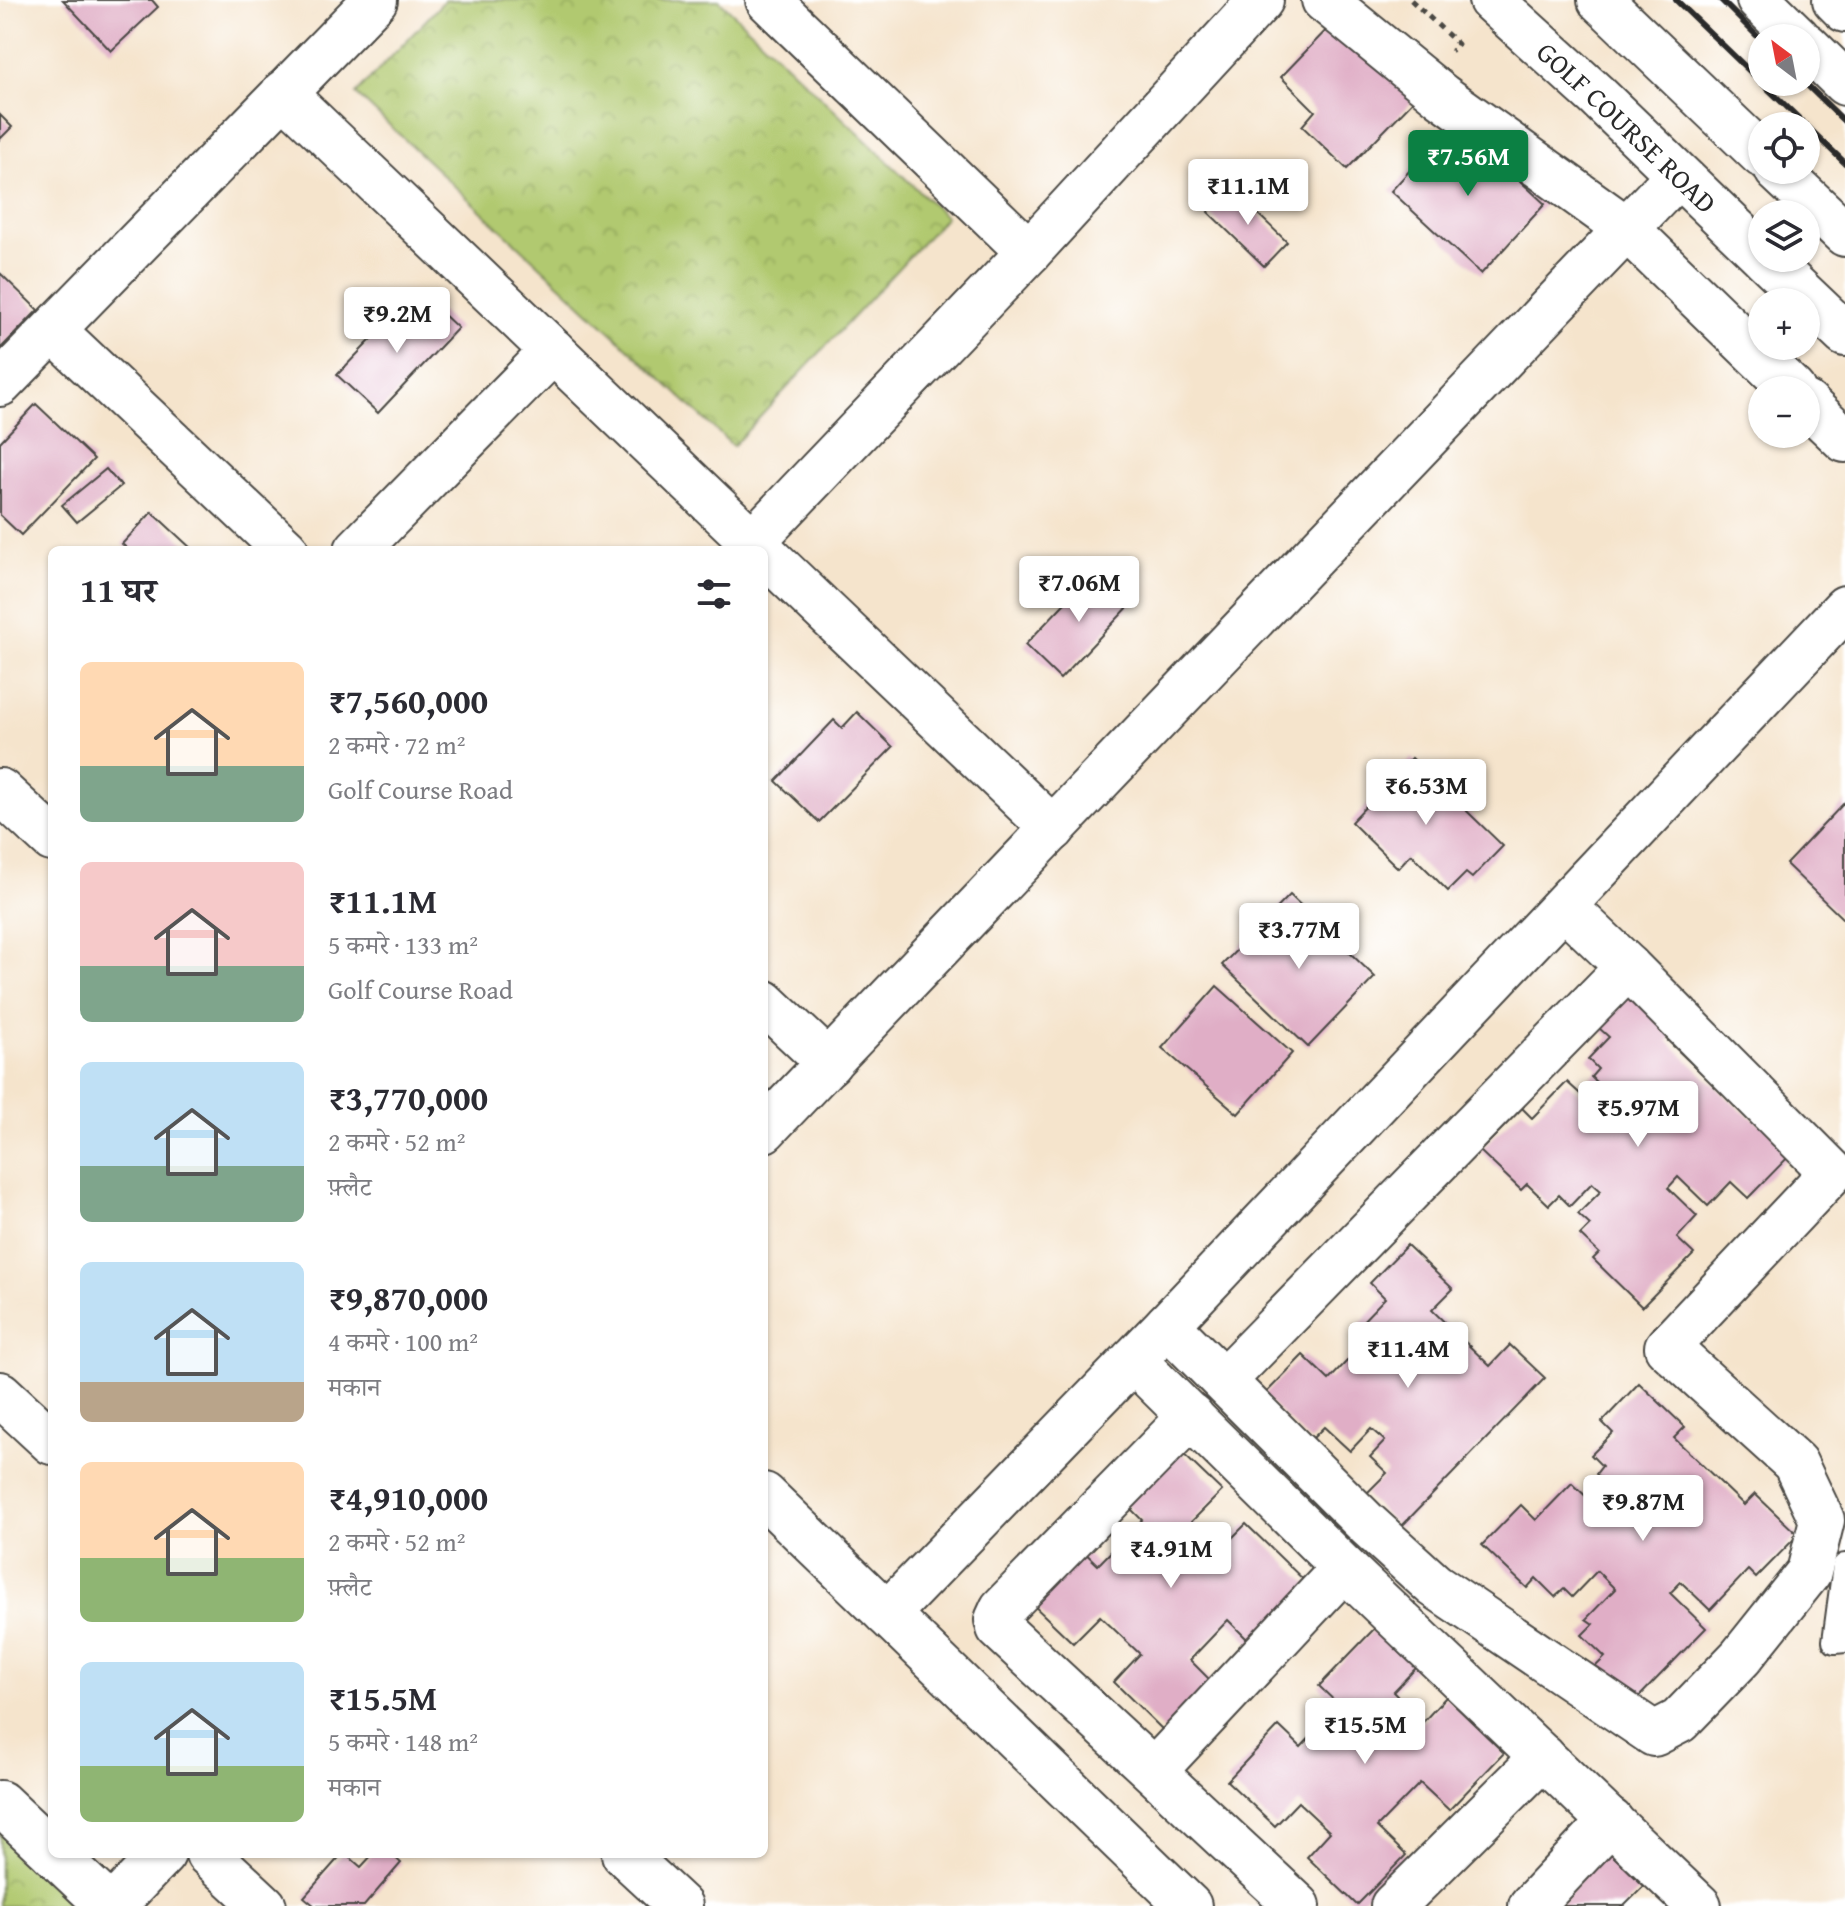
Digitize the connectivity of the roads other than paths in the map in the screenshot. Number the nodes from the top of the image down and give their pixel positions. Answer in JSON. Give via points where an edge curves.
{"nodes":[{"id":1,"x":375,"y":0,"type":"edge"},
{"id":2,"x":768,"y":0,"type":"edge"},
{"id":3,"x":1261,"y":0,"type":"edge"},
{"id":4,"x":1324,"y":0,"type":"edge"},
{"id":5,"x":1491,"y":0,"type":"edge"},
{"id":6,"x":1600,"y":0,"type":"edge"},
{"id":7,"x":1759,"y":0,"type":"edge"},
{"id":8,"x":1835,"y":0,"type":"edge"},
{"id":9,"x":1845,"y":10,"type":"edge"},
{"id":10,"x":1784,"y":24,"type":"edge"},
{"id":11,"x":1820,"y":59,"type":"edge"},
{"id":12,"x":1845,"y":83,"type":"edge"},
{"id":13,"x":283,"y":93,"type":"junction"},
{"id":14,"x":1748,"y":142,"type":"edge"},
{"id":15,"x":1678,"y":175,"type":"junction"},
{"id":16,"x":1792,"y":184,"type":"edge"},
{"id":17,"x":1627,"y":229,"type":"junction"},
{"id":18,"x":1845,"y":234,"type":"edge"},
{"id":19,"x":1748,"y":243,"type":"edge"},
{"id":20,"x":1029,"y":252,"type":"junction"},
{"id":21,"x":1779,"y":272,"type":"edge"},
{"id":22,"x":54,"y":331,"type":"junction"},
{"id":23,"x":1845,"y":334,"type":"edge"},
{"id":24,"x":553,"y":351,"type":"junction"},
{"id":25,"x":1779,"y":376,"type":"edge"},
{"id":26,"x":0,"y":384,"type":"edge"},
{"id":27,"x":1820,"y":416,"type":"edge"},
{"id":28,"x":1845,"y":440,"type":"edge"},
{"id":29,"x":282,"y":546,"type":"edge"},
{"id":30,"x":361,"y":546,"type":"edge"},
{"id":31,"x":757,"y":546,"type":"edge"},
{"id":32,"x":761,"y":546,"type":"edge"},
{"id":33,"x":768,"y":557,"type":"edge"},
{"id":34,"x":1845,"y":608,"type":"edge"},
{"id":35,"x":0,"y":791,"type":"edge"},
{"id":36,"x":1053,"y":829,"type":"junction"},
{"id":37,"x":48,"y":835,"type":"edge"},
{"id":38,"x":1564,"y":906,"type":"junction"},
{"id":39,"x":1628,"y":967,"type":"junction"},
{"id":40,"x":768,"y":1006,"type":"edge"},
{"id":41,"x":829,"y":1063,"type":"junction"},
{"id":42,"x":768,"y":1126,"type":"edge"},
{"id":43,"x":1167,"y":1325,"type":"junction"},
{"id":44,"x":1133,"y":1360,"type":"junction"},
{"id":45,"x":1224,"y":1380,"type":"junction"},
{"id":46,"x":0,"y":1394,"type":"edge"},
{"id":47,"x":1191,"y":1416,"type":"junction"},
{"id":48,"x":48,"y":1438,"type":"edge"},
{"id":49,"x":768,"y":1499,"type":"edge"},
{"id":50,"x":1845,"y":1566,"type":"edge"},
{"id":51,"x":1344,"y":1568,"type":"junction"},
{"id":52,"x":887,"y":1614,"type":"junction"},
{"id":53,"x":1845,"y":1640,"type":"edge"},
{"id":54,"x":1543,"y":1757,"type":"junction"},
{"id":55,"x":1155,"y":1770,"type":"junction"},
{"id":56,"x":0,"y":1803,"type":"edge"},
{"id":57,"x":1611,"y":1821,"type":"junction"},
{"id":58,"x":48,"y":1848,"type":"edge"},
{"id":59,"x":58,"y":1858,"type":"edge"},
{"id":60,"x":159,"y":1858,"type":"edge"},
{"id":61,"x":212,"y":1858,"type":"edge"},
{"id":62,"x":628,"y":1858,"type":"edge"},
{"id":63,"x":111,"y":1906,"type":"edge"},
{"id":64,"x":264,"y":1906,"type":"edge"},
{"id":65,"x":680,"y":1906,"type":"edge"},
{"id":66,"x":1189,"y":1906,"type":"edge"},
{"id":67,"x":1298,"y":1906,"type":"edge"},
{"id":68,"x":1393,"y":1906,"type":"edge"},
{"id":69,"x":1531,"y":1906,"type":"edge"},
{"id":70,"x":1699,"y":1906,"type":"edge"}],
"edges":[{"from":1,"to":13,"type":"street"},
{"from":2,"to":20,"type":"street"},
{"from":3,"to":20,"type":"street"},
{"from":4,"to":17,"type":"street","via":[[1442,96]]},
{"from":5,"to":15,"type":"street","name":"GOLF COURSE ROAD"},
{"from":6,"to":14,"type":"street"},
{"from":7,"to":10,"type":"street"},
{"from":8,"to":9,"type":"street"},
{"from":11,"to":12,"type":"street"},
{"from":13,"to":22,"type":"street"},
{"from":13,"to":24,"type":"street"},
{"from":15,"to":17,"type":"street"},
{"from":15,"to":19,"type":"street","name":"GOLF COURSE ROAD"},
{"from":16,"to":18,"type":"street"},
{"from":17,"to":25,"type":"street"},
{"from":17,"to":36,"type":"street"},
{"from":20,"to":32,"type":"street"},
{"from":21,"to":23,"type":"street","name":"GOLF COURSE ROAD"},
{"from":22,"to":26,"type":"street"},
{"from":22,"to":29,"type":"street"},
{"from":24,"to":30,"type":"street"},
{"from":24,"to":31,"type":"street"},
{"from":27,"to":28,"type":"street"},
{"from":33,"to":36,"type":"street"},
{"from":34,"to":38,"type":"street"},
{"from":35,"to":37,"type":"street"},
{"from":36,"to":41,"type":"street"},
{"from":38,"to":39,"type":"street"},
{"from":38,"to":43,"type":"street"},
{"from":39,"to":45,"type":"street"},
{"from":39,"to":45,"type":"street","via":[[1832,1172],[1667,1347],[1795,1463],[1822,1520],[1809,1572],[1741,1657],[1679,1721],[1654,1734],[1434,1585]]},
{"from":40,"to":41,"type":"street"},
{"from":41,"to":42,"type":"street"},
{"from":43,"to":44,"type":"street"},
{"from":43,"to":45,"type":"street"},
{"from":44,"to":47,"type":"street"},
{"from":44,"to":52,"type":"street"},
{"from":46,"to":48,"type":"street"},
{"from":47,"to":51,"type":"street"},
{"from":47,"to":55,"type":"street","via":[[997,1620],[999,1628]]},
{"from":49,"to":52,"type":"street"},
{"from":50,"to":53,"type":"lane","via":[[1835,1641]]},
{"from":51,"to":54,"type":"street"},
{"from":51,"to":55,"type":"street"},
{"from":52,"to":66,"type":"street"},
{"from":54,"to":57,"type":"street"},
{"from":54,"to":68,"type":"street"},
{"from":55,"to":67,"type":"street"},
{"from":56,"to":58,"type":"street"},
{"from":57,"to":69,"type":"street"},
{"from":57,"to":70,"type":"street"},
{"from":59,"to":63,"type":"street"},
{"from":60,"to":63,"type":"street"},
{"from":61,"to":64,"type":"street"},
{"from":62,"to":65,"type":"street"}]}
